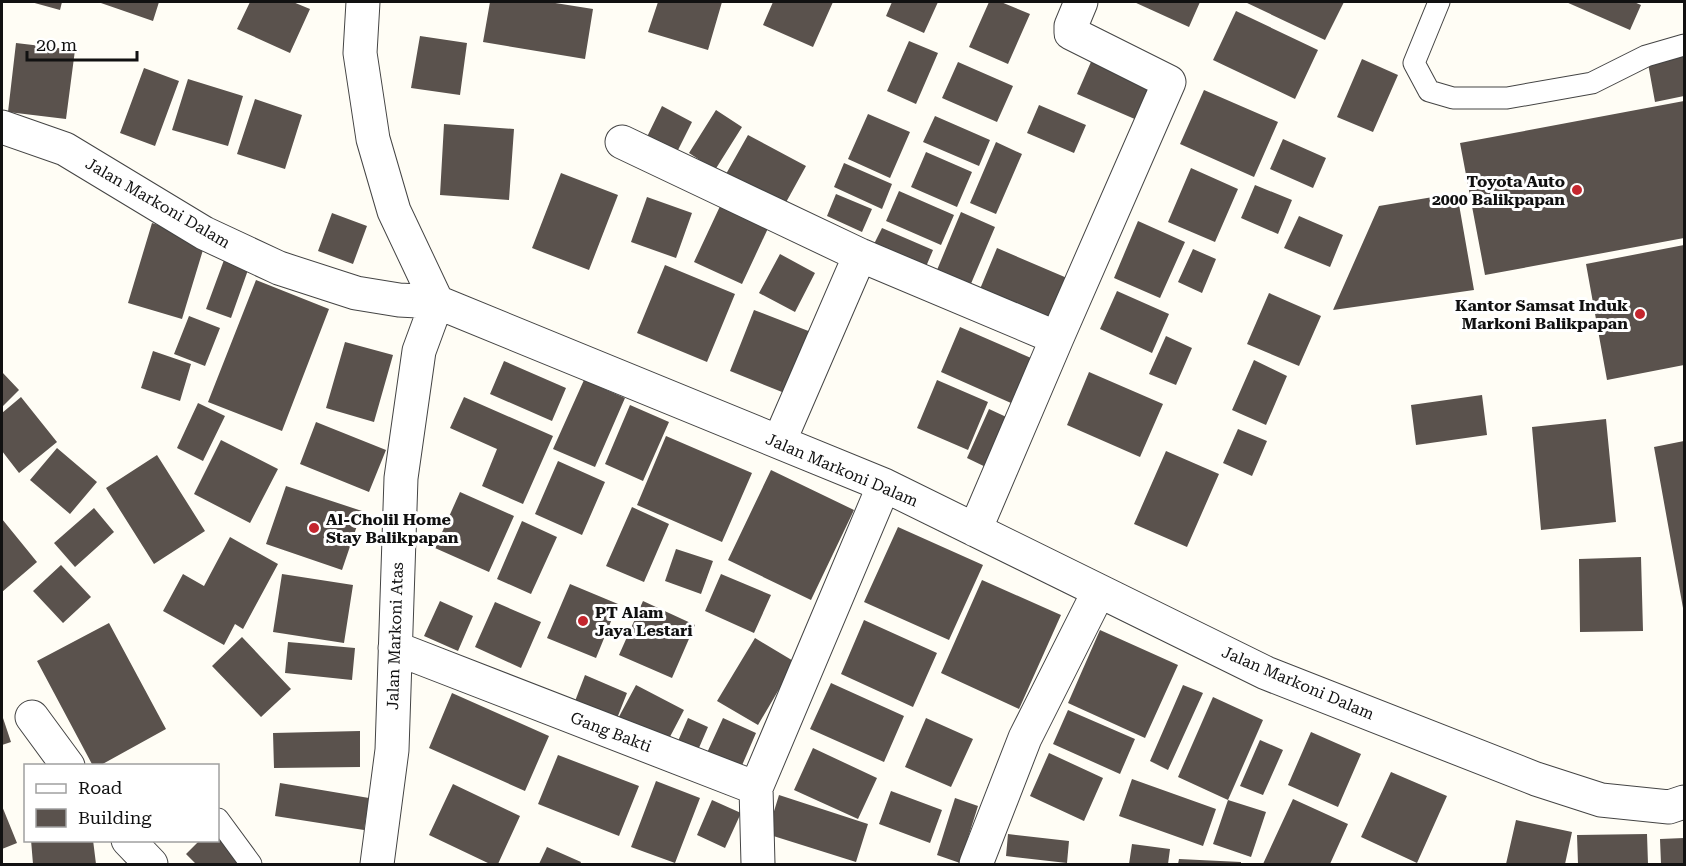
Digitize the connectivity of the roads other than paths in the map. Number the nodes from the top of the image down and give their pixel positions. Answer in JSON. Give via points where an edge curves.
{"nodes":[{"id":1,"x":363,"y":2,"type":"edge"},
{"id":2,"x":1439,"y":2,"type":"edge"},
{"id":3,"x":1075,"y":3,"type":"edge"},
{"id":4,"x":1684,"y":45,"type":"edge"},
{"id":5,"x":2,"y":127,"type":"edge"},
{"id":6,"x":622,"y":142,"type":"dead end"},
{"id":7,"x":860,"y":255,"type":"junction"},
{"id":8,"x":437,"y":302,"type":"junction"},
{"id":9,"x":1057,"y":338,"type":"junction"},
{"id":10,"x":779,"y":442,"type":"junction"},
{"id":11,"x":884,"y":485,"type":"junction"},
{"id":12,"x":975,"y":530,"type":"junction"},
{"id":13,"x":1099,"y":591,"type":"junction"},
{"id":14,"x":395,"y":648,"type":"junction"},
{"id":15,"x":32,"y":717,"type":"dead end"},
{"id":16,"x":67,"y":764,"type":"edge"},
{"id":17,"x":756,"y":788,"type":"junction"},
{"id":18,"x":1684,"y":802,"type":"edge"},
{"id":19,"x":219,"y":820,"type":"edge"},
{"id":20,"x":130,"y":842,"type":"edge"},
{"id":21,"x":151,"y":864,"type":"edge"},
{"id":22,"x":251,"y":864,"type":"edge"},
{"id":23,"x":377,"y":864,"type":"edge"},
{"id":24,"x":758,"y":864,"type":"edge"},
{"id":25,"x":976,"y":864,"type":"edge"}],
"edges":[{"from":1,"to":8,"type":"street","via":[[360,53],[373,139],[394,211]]},
{"from":2,"to":4,"type":"lane","via":[[1414,63],[1429,91],[1453,98],[1507,98],[1592,83],[1646,56]]},
{"from":3,"to":9,"type":"street","via":[[1071,33],[1169,82]]},
{"from":5,"to":8,"type":"street","name":"Jalan Markoni Dalam","via":[[65,149],[204,233],[279,268],[356,293]]},
{"from":6,"to":7,"type":"street"},
{"from":7,"to":9,"type":"street"},
{"from":7,"to":10,"type":"street"},
{"from":8,"to":10,"type":"street","name":"Jalan Markoni Dalam"},
{"from":8,"to":14,"type":"street","name":"Jalan Markoni Atas","via":[[419,351],[401,478]]},
{"from":9,"to":12,"type":"street"},
{"from":10,"to":11,"type":"street","name":"Jalan Markoni Dalam"},
{"from":11,"to":12,"type":"street","name":"Jalan Markoni Dalam"},
{"from":11,"to":17,"type":"street"},
{"from":12,"to":13,"type":"street","name":"Jalan Markoni Dalam"},
{"from":13,"to":18,"type":"street","name":"Jalan Markoni Dalam","via":[[1266,673],[1536,779],[1601,800],[1669,807]]},
{"from":13,"to":25,"type":"street","via":[[1025,738]]},
{"from":14,"to":17,"type":"street","name":"Gang Bakti"},
{"from":14,"to":23,"type":"street","name":"Jalan Markoni Atas","via":[[392,750]]},
{"from":15,"to":16,"type":"street"},
{"from":17,"to":24,"type":"street"},
{"from":19,"to":22,"type":"lane"},
{"from":20,"to":21,"type":"street"}]}
